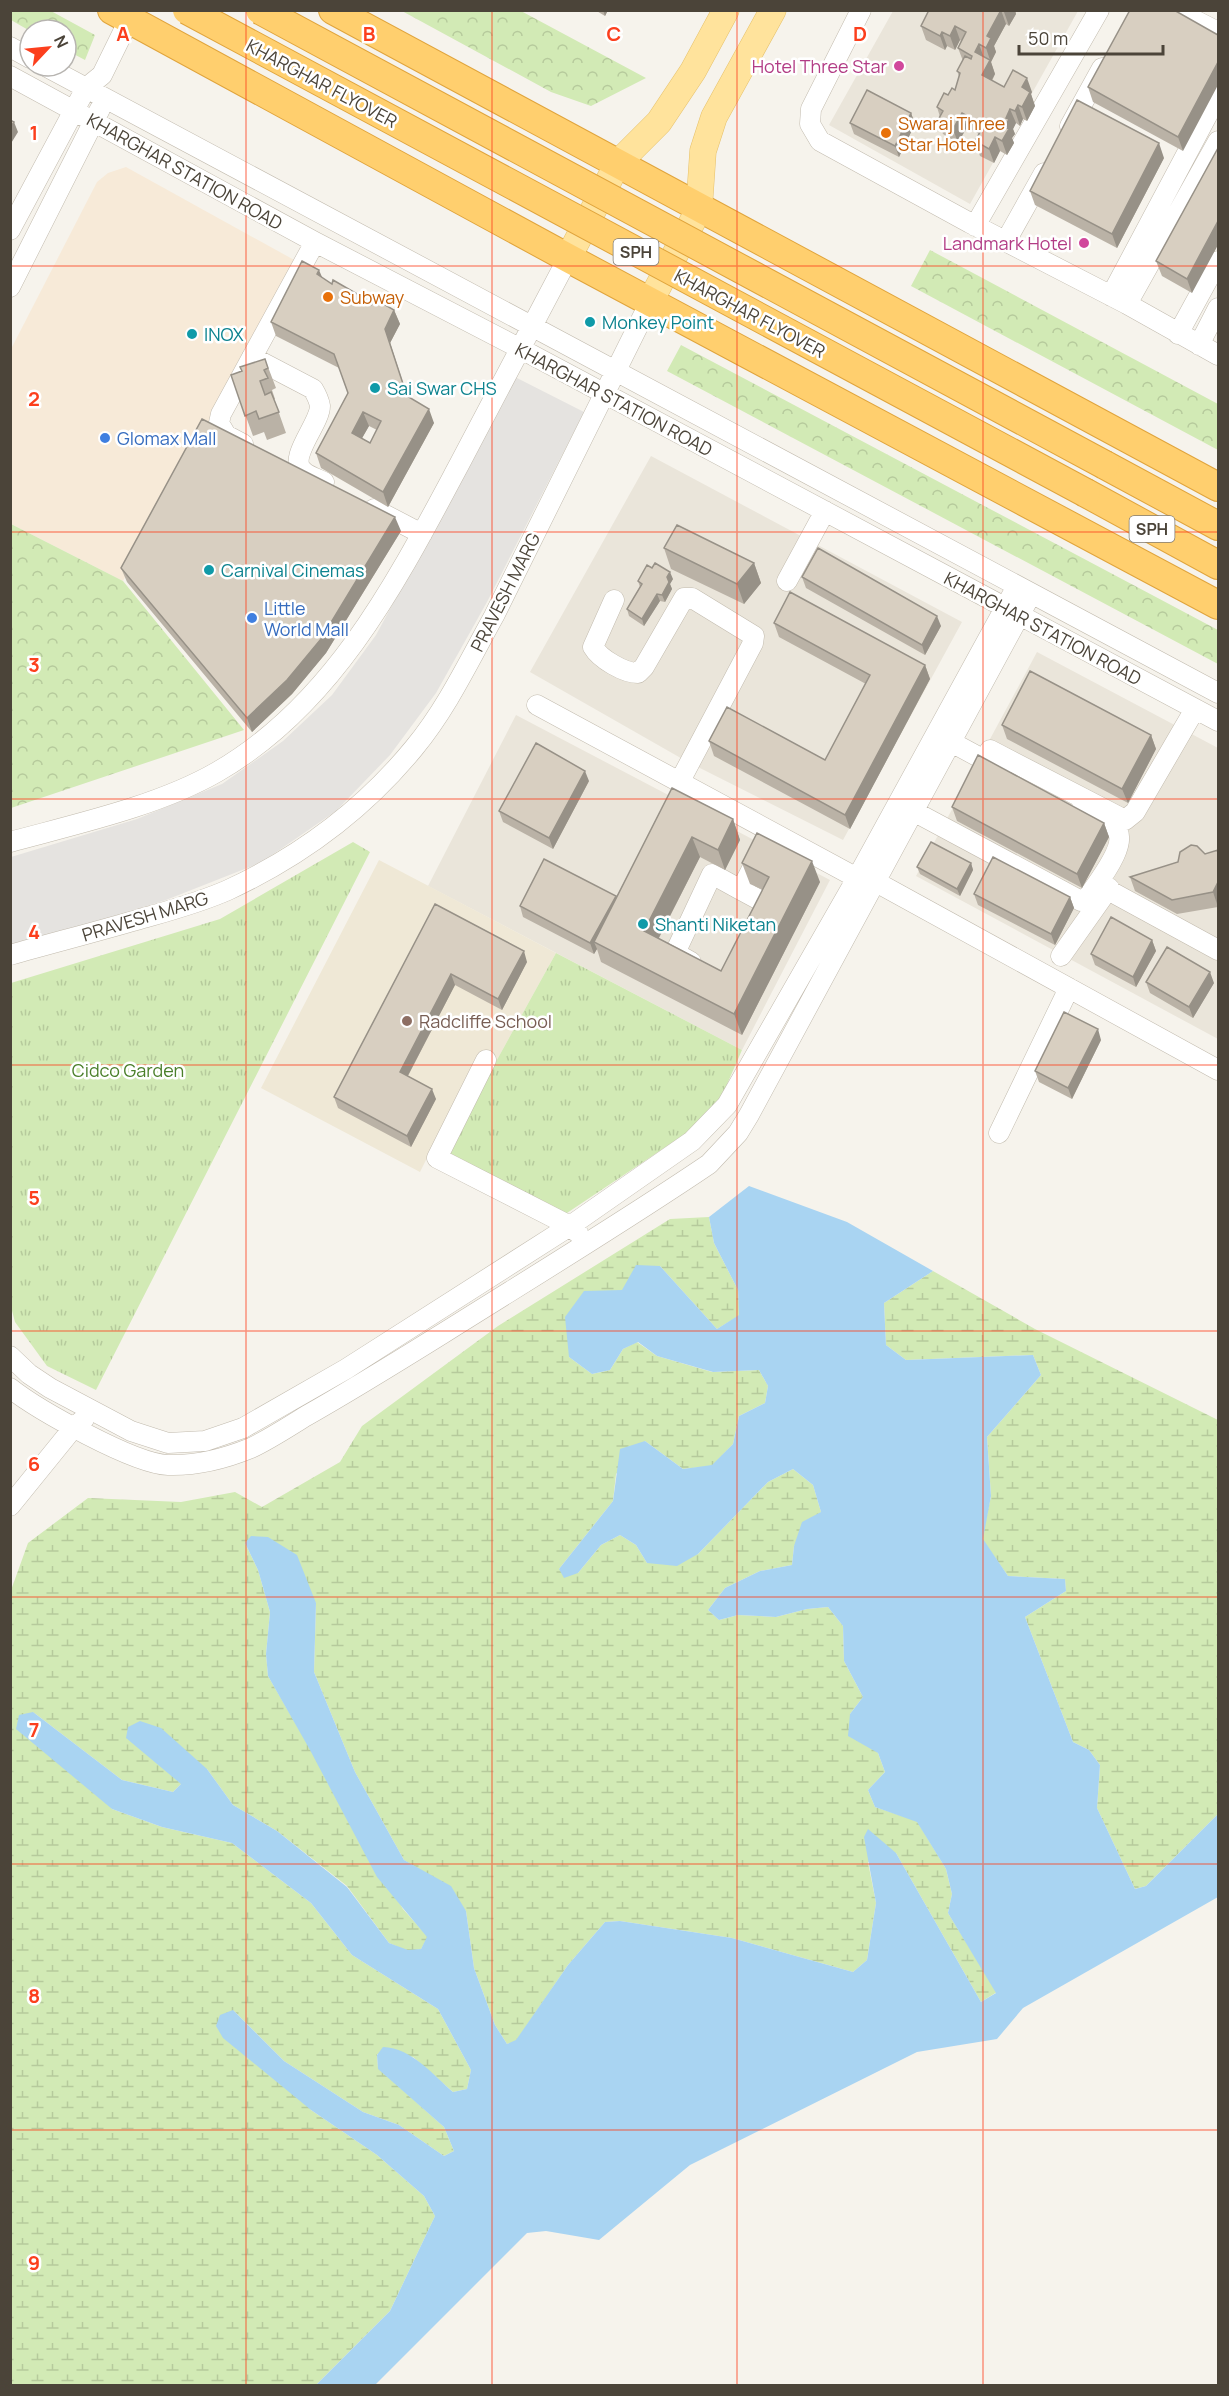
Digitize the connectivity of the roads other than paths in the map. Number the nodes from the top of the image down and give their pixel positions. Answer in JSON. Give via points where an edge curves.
{"nodes":[{"id":1,"x":187,"y":10,"type":"edge"},
{"id":2,"x":260,"y":10,"type":"edge"},
{"id":3,"x":333,"y":10,"type":"edge"},
{"id":4,"x":726,"y":10,"type":"edge"},
{"id":5,"x":773,"y":10,"type":"edge"},
{"id":6,"x":861,"y":10,"type":"edge"},
{"id":7,"x":1098,"y":10,"type":"edge"},
{"id":8,"x":1175,"y":10,"type":"edge"},
{"id":9,"x":120,"y":15,"type":"edge"},
{"id":10,"x":1218,"y":32,"type":"edge"},
{"id":11,"x":1111,"y":51,"type":"edge"},
{"id":12,"x":102,"y":75,"type":"junction"},
{"id":13,"x":10,"y":76,"type":"edge"},
{"id":14,"x":67,"y":78,"type":"edge"},
{"id":15,"x":86,"y":88,"type":"junction"},
{"id":16,"x":1218,"y":95,"type":"edge"},
{"id":17,"x":106,"y":98,"type":"junction"},
{"id":18,"x":74,"y":110,"type":"junction"},
{"id":19,"x":94,"y":121,"type":"junction"},
{"id":20,"x":1218,"y":141,"type":"edge"},
{"id":21,"x":618,"y":163,"type":"junction"},
{"id":22,"x":699,"y":209,"type":"junction"},
{"id":23,"x":975,"y":226,"type":"junction"},
{"id":24,"x":10,"y":230,"type":"edge"},
{"id":25,"x":1006,"y":241,"type":"junction"},
{"id":26,"x":315,"y":243,"type":"junction"},
{"id":27,"x":568,"y":258,"type":"junction"},
{"id":28,"x":1218,"y":261,"type":"edge"},
{"id":29,"x":10,"y":287,"type":"edge"},
{"id":30,"x":1119,"y":300,"type":"junction"},
{"id":31,"x":650,"y":302,"type":"junction"},
{"id":32,"x":1218,"y":308,"type":"edge"},
{"id":33,"x":533,"y":326,"type":"junction"},
{"id":34,"x":1178,"y":334,"type":"junction"},
{"id":35,"x":1198,"y":345,"type":"junction"},
{"id":36,"x":520,"y":349,"type":"junction"},
{"id":37,"x":1218,"y":355,"type":"edge"},
{"id":38,"x":252,"y":357,"type":"junction"},
{"id":39,"x":616,"y":370,"type":"junction"},
{"id":40,"x":604,"y":393,"type":"junction"},
{"id":41,"x":254,"y":450,"type":"edge"},
{"id":42,"x":1218,"y":487,"type":"edge"},
{"id":43,"x":339,"y":490,"type":"edge"},
{"id":44,"x":358,"y":500,"type":"edge"},
{"id":45,"x":825,"y":511,"type":"junction"},
{"id":46,"x":1218,"y":526,"type":"edge"},
{"id":47,"x":422,"y":534,"type":"junction"},
{"id":48,"x":1218,"y":565,"type":"edge"},
{"id":49,"x":788,"y":581,"type":"dead end"},
{"id":50,"x":1024,"y":590,"type":"junction"},
{"id":51,"x":614,"y":600,"type":"dead end"},
{"id":52,"x":1218,"y":605,"type":"edge"},
{"id":53,"x":1012,"y":611,"type":"junction"},
{"id":54,"x":1218,"y":693,"type":"edge"},
{"id":55,"x":537,"y":705,"type":"dead end"},
{"id":56,"x":1195,"y":709,"type":"junction"},
{"id":57,"x":1218,"y":721,"type":"edge"},
{"id":58,"x":954,"y":737,"type":"junction"},
{"id":59,"x":680,"y":782,"type":"junction"},
{"id":60,"x":914,"y":811,"type":"junction"},
{"id":61,"x":771,"y":831,"type":"junction"},
{"id":62,"x":10,"y":842,"type":"edge"},
{"id":63,"x":1130,"y":842,"type":"dead end"},
{"id":64,"x":866,"y":880,"type":"junction"},
{"id":65,"x":741,"y":890,"type":"junction"},
{"id":66,"x":1108,"y":890,"type":"junction"},
{"id":67,"x":752,"y":934,"type":"edge"},
{"id":68,"x":1218,"y":950,"type":"edge"},
{"id":69,"x":10,"y":955,"type":"edge"},
{"id":70,"x":1061,"y":956,"type":"dead end"},
{"id":71,"x":709,"y":974,"type":"edge"},
{"id":72,"x":1069,"y":988,"type":"junction"},
{"id":73,"x":486,"y":1060,"type":"dead end"},
{"id":74,"x":1218,"y":1070,"type":"edge"},
{"id":75,"x":999,"y":1133,"type":"dead end"},
{"id":76,"x":570,"y":1226,"type":"junction"},
{"id":77,"x":588,"y":1242,"type":"junction"},
{"id":78,"x":10,"y":1356,"type":"edge"},
{"id":79,"x":10,"y":1388,"type":"edge"},
{"id":80,"x":93,"y":1411,"type":"junction"},
{"id":81,"x":74,"y":1427,"type":"junction"},
{"id":82,"x":10,"y":1506,"type":"edge"}],
"edges":[{"from":1,"to":48,"type":"highway","name":"KHARGHAR FLYOVER","number":"SPH","bridge":true},
{"from":2,"to":46,"type":"highway","name":"KHARGHAR FLYOVER","number":"SPH","bridge":true},
{"from":3,"to":21,"type":"highway"},
{"from":4,"to":21,"type":"main road","via":[[665,113]]},
{"from":5,"to":22,"type":"main road","name":"PRAVESH MARG","via":[[714,117],[703,151]]},
{"from":6,"to":23,"type":"street","via":[[811,110],[810,124],[820,141]]},
{"from":7,"to":23,"type":"street"},
{"from":8,"to":10,"type":"street"},
{"from":9,"to":12,"type":"street"},
{"from":9,"to":27,"type":"highway"},
{"from":11,"to":25,"type":"street"},
{"from":12,"to":15,"type":"street"},
{"from":12,"to":17,"type":"street"},
{"from":13,"to":18,"type":"street","name":"KHARGHAR STATION ROAD"},
{"from":14,"to":15,"type":"street","name":"KHARGHAR STATION ROAD"},
{"from":15,"to":17,"type":"street","name":"KHARGHAR STATION ROAD"},
{"from":15,"to":18,"type":"street"},
{"from":16,"to":30,"type":"street"},
{"from":17,"to":19,"type":"street"},
{"from":17,"to":33,"type":"street","name":"KHARGHAR STATION ROAD"},
{"from":18,"to":19,"type":"street","name":"KHARGHAR STATION ROAD"},
{"from":18,"to":24,"type":"street"},
{"from":19,"to":26,"type":"street","name":"KHARGHAR STATION ROAD"},
{"from":19,"to":29,"type":"street"},
{"from":20,"to":30,"type":"street"},
{"from":21,"to":22,"type":"highway"},
{"from":21,"to":27,"type":"main road"},
{"from":22,"to":31,"type":"main road","name":"PRAVESH MARG"},
{"from":22,"to":42,"type":"highway"},
{"from":23,"to":25,"type":"street"},
{"from":25,"to":30,"type":"street"},
{"from":26,"to":36,"type":"street","name":"KHARGHAR STATION ROAD"},
{"from":26,"to":38,"type":"street"},
{"from":27,"to":31,"type":"highway"},
{"from":27,"to":33,"type":"street"},
{"from":28,"to":34,"type":"street"},
{"from":30,"to":34,"type":"street"},
{"from":31,"to":39,"type":"street","name":"PRAVESH MARG"},
{"from":31,"to":52,"type":"highway"},
{"from":32,"to":35,"type":"street"},
{"from":33,"to":36,"type":"street"},
{"from":33,"to":39,"type":"street","name":"KHARGHAR STATION ROAD"},
{"from":34,"to":35,"type":"street"},
{"from":35,"to":37,"type":"street"},
{"from":36,"to":40,"type":"street","name":"KHARGHAR STATION ROAD"},
{"from":36,"to":47,"type":"street"},
{"from":38,"to":41,"type":"street","via":[[219,423],[226,435]]},
{"from":38,"to":43,"type":"street","via":[[313,389],[320,404],[319,413],[298,465]]},
{"from":39,"to":40,"type":"street","name":"PRAVESH MARG"},
{"from":39,"to":50,"type":"street","name":"KHARGHAR STATION ROAD"},
{"from":40,"to":45,"type":"street","name":"KHARGHAR STATION ROAD"},
{"from":40,"to":69,"type":"street","name":"PRAVESH MARG","via":[[494,616],[447,700],[415,747],[383,783],[311,844],[227,890],[183,907]]},
{"from":44,"to":47,"type":"street"},
{"from":45,"to":49,"type":"street"},
{"from":45,"to":53,"type":"street","name":"KHARGHAR STATION ROAD"},
{"from":47,"to":62,"type":"street","via":[[378,608],[329,678],[277,731],[217,772],[184,788],[104,816]]},
{"from":50,"to":53,"type":"street"},
{"from":50,"to":54,"type":"street","name":"KHARGHAR STATION ROAD"},
{"from":51,"to":59,"type":"street","via":[[593,647],[597,654],[631,673],[644,667],[684,598],[692,598],[754,636]]},
{"from":53,"to":56,"type":"street","name":"KHARGHAR STATION ROAD"},
{"from":53,"to":58,"type":"street"},
{"from":53,"to":64,"type":"street"},
{"from":55,"to":59,"type":"street"},
{"from":56,"to":57,"type":"street","name":"KHARGHAR STATION ROAD"},
{"from":56,"to":58,"type":"street","via":[[1136,812],[1125,820]]},
{"from":58,"to":60,"type":"street"},
{"from":58,"to":60,"type":"street","via":[[1115,828],[1120,844],[1111,862],[1088,897],[1081,901]]},
{"from":59,"to":61,"type":"street"},
{"from":60,"to":64,"type":"street"},
{"from":61,"to":64,"type":"street"},
{"from":61,"to":65,"type":"street"},
{"from":63,"to":66,"type":"street"},
{"from":64,"to":72,"type":"street"},
{"from":64,"to":76,"type":"street","via":[[715,1120],[678,1153]]},
{"from":64,"to":77,"type":"street","via":[[738,1133],[710,1164]]},
{"from":65,"to":67,"type":"street","via":[[767,904]]},
{"from":65,"to":71,"type":"street","via":[[712,874],[675,953]]},
{"from":66,"to":68,"type":"street"},
{"from":66,"to":70,"type":"street"},
{"from":72,"to":74,"type":"street"},
{"from":72,"to":75,"type":"street"},
{"from":73,"to":76,"type":"street","via":[[437,1158]]},
{"from":76,"to":77,"type":"street"},
{"from":76,"to":80,"type":"street","via":[[346,1369],[233,1432],[205,1441],[168,1443],[131,1431]]},
{"from":77,"to":81,"type":"street","via":[[358,1387],[231,1456],[165,1465],[119,1450]]},
{"from":78,"to":80,"type":"street","via":[[50,1388]]},
{"from":79,"to":81,"type":"street"},
{"from":80,"to":81,"type":"street"},
{"from":81,"to":82,"type":"street"}]}
